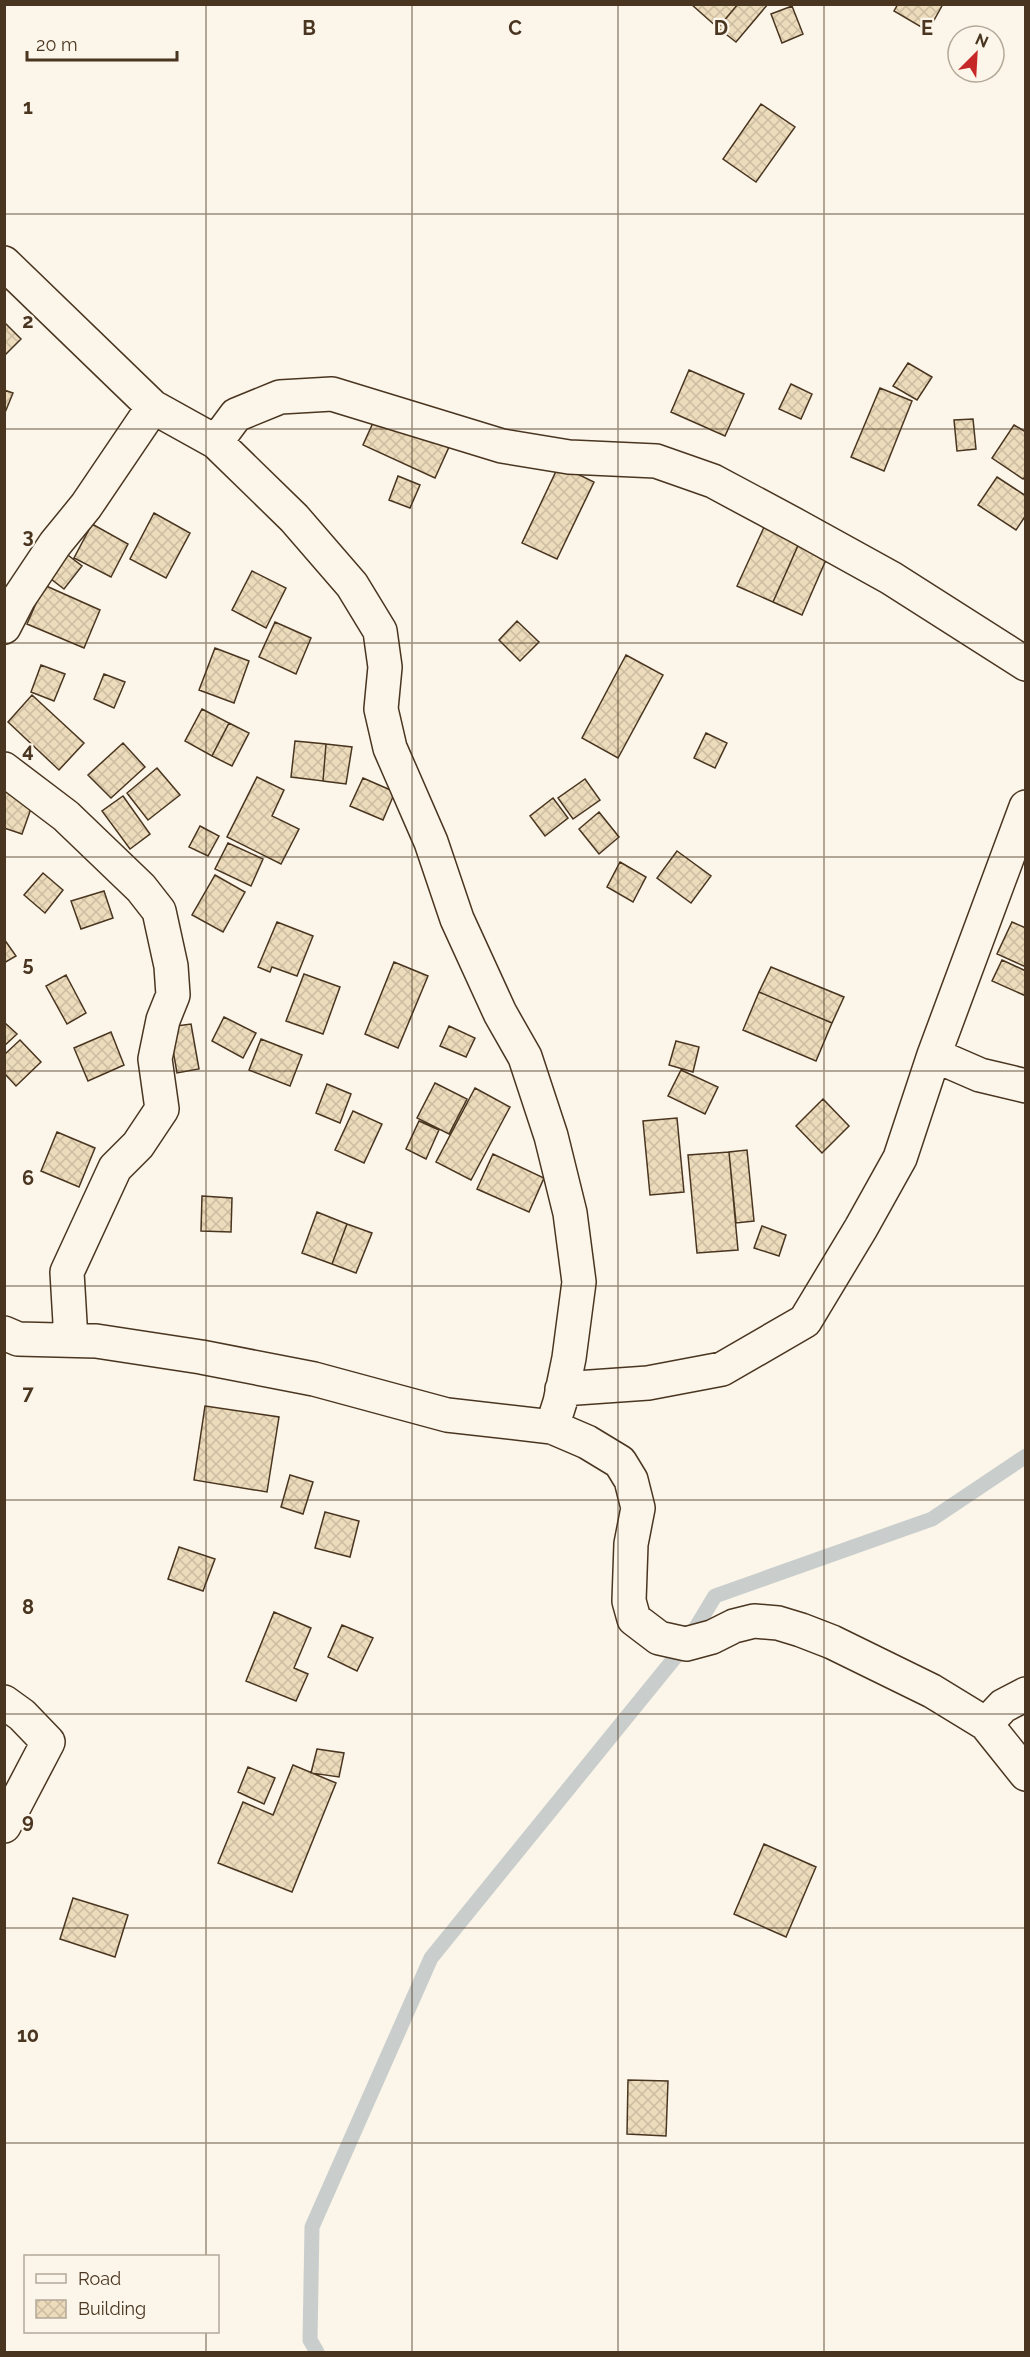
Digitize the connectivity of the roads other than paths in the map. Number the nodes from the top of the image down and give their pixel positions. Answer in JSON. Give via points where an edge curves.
{"nodes":[{"id":1,"x":4,"y":262,"type":"edge"},
{"id":2,"x":153,"y":407,"type":"junction"},
{"id":3,"x":216,"y":442,"type":"junction"},
{"id":4,"x":4,"y":627,"type":"edge"},
{"id":5,"x":1026,"y":664,"type":"edge"},
{"id":6,"x":4,"y":769,"type":"edge"},
{"id":7,"x":1026,"y":807,"type":"edge"},
{"id":8,"x":934,"y":1055,"type":"junction"},
{"id":9,"x":1026,"y":1086,"type":"edge"},
{"id":10,"x":71,"y":1340,"type":"junction"},
{"id":11,"x":9,"y":1344,"type":"edge"},
{"id":12,"x":562,"y":1389,"type":"junction"},
{"id":13,"x":552,"y":1427,"type":"junction"},
{"id":14,"x":1026,"y":1694,"type":"edge"},
{"id":15,"x":4,"y":1702,"type":"edge"},
{"id":16,"x":986,"y":1724,"type":"junction"},
{"id":17,"x":1026,"y":1774,"type":"edge"},
{"id":18,"x":4,"y":1826,"type":"edge"}],
"edges":[{"from":1,"to":2,"type":"street"},
{"from":2,"to":3,"type":"street"},
{"from":2,"to":4,"type":"street","via":[[86,506],[55,544]]},
{"from":3,"to":5,"type":"street","via":[[236,415],[280,397],[332,394],[502,446],[569,457],[656,461],[713,482],[860,561]]},
{"from":3,"to":12,"type":"street","via":[[294,518],[352,585],[380,631],[385,667],[381,709],[390,748],[430,842],[456,919],[525,1057],[570,1213],[579,1282]]},
{"from":6,"to":10,"type":"street","via":[[66,816],[141,888],[159,911],[171,966],[173,995],[155,1059],[162,1109],[138,1145],[115,1168],[67,1272]]},
{"from":7,"to":8,"type":"street"},
{"from":8,"to":9,"type":"street","via":[[980,1075]]},
{"from":8,"to":12,"type":"street","via":[[900,1158],[805,1322],[722,1369],[648,1383]]},
{"from":10,"to":11,"type":"street"},
{"from":10,"to":13,"type":"street","via":[[201,1357],[314,1379],[447,1415]]},
{"from":12,"to":13,"type":"street"},
{"from":13,"to":16,"type":"street","via":[[620,1462],[631,1480],[638,1509],[631,1544],[629,1601],[634,1619],[658,1638],[686,1644],[744,1623],[777,1623],[832,1642],[932,1691]]},
{"from":14,"to":16,"type":"street","via":[[1003,1706]]},
{"from":15,"to":18,"type":"street","via":[[48,1742]]},
{"from":16,"to":17,"type":"street"}]}
